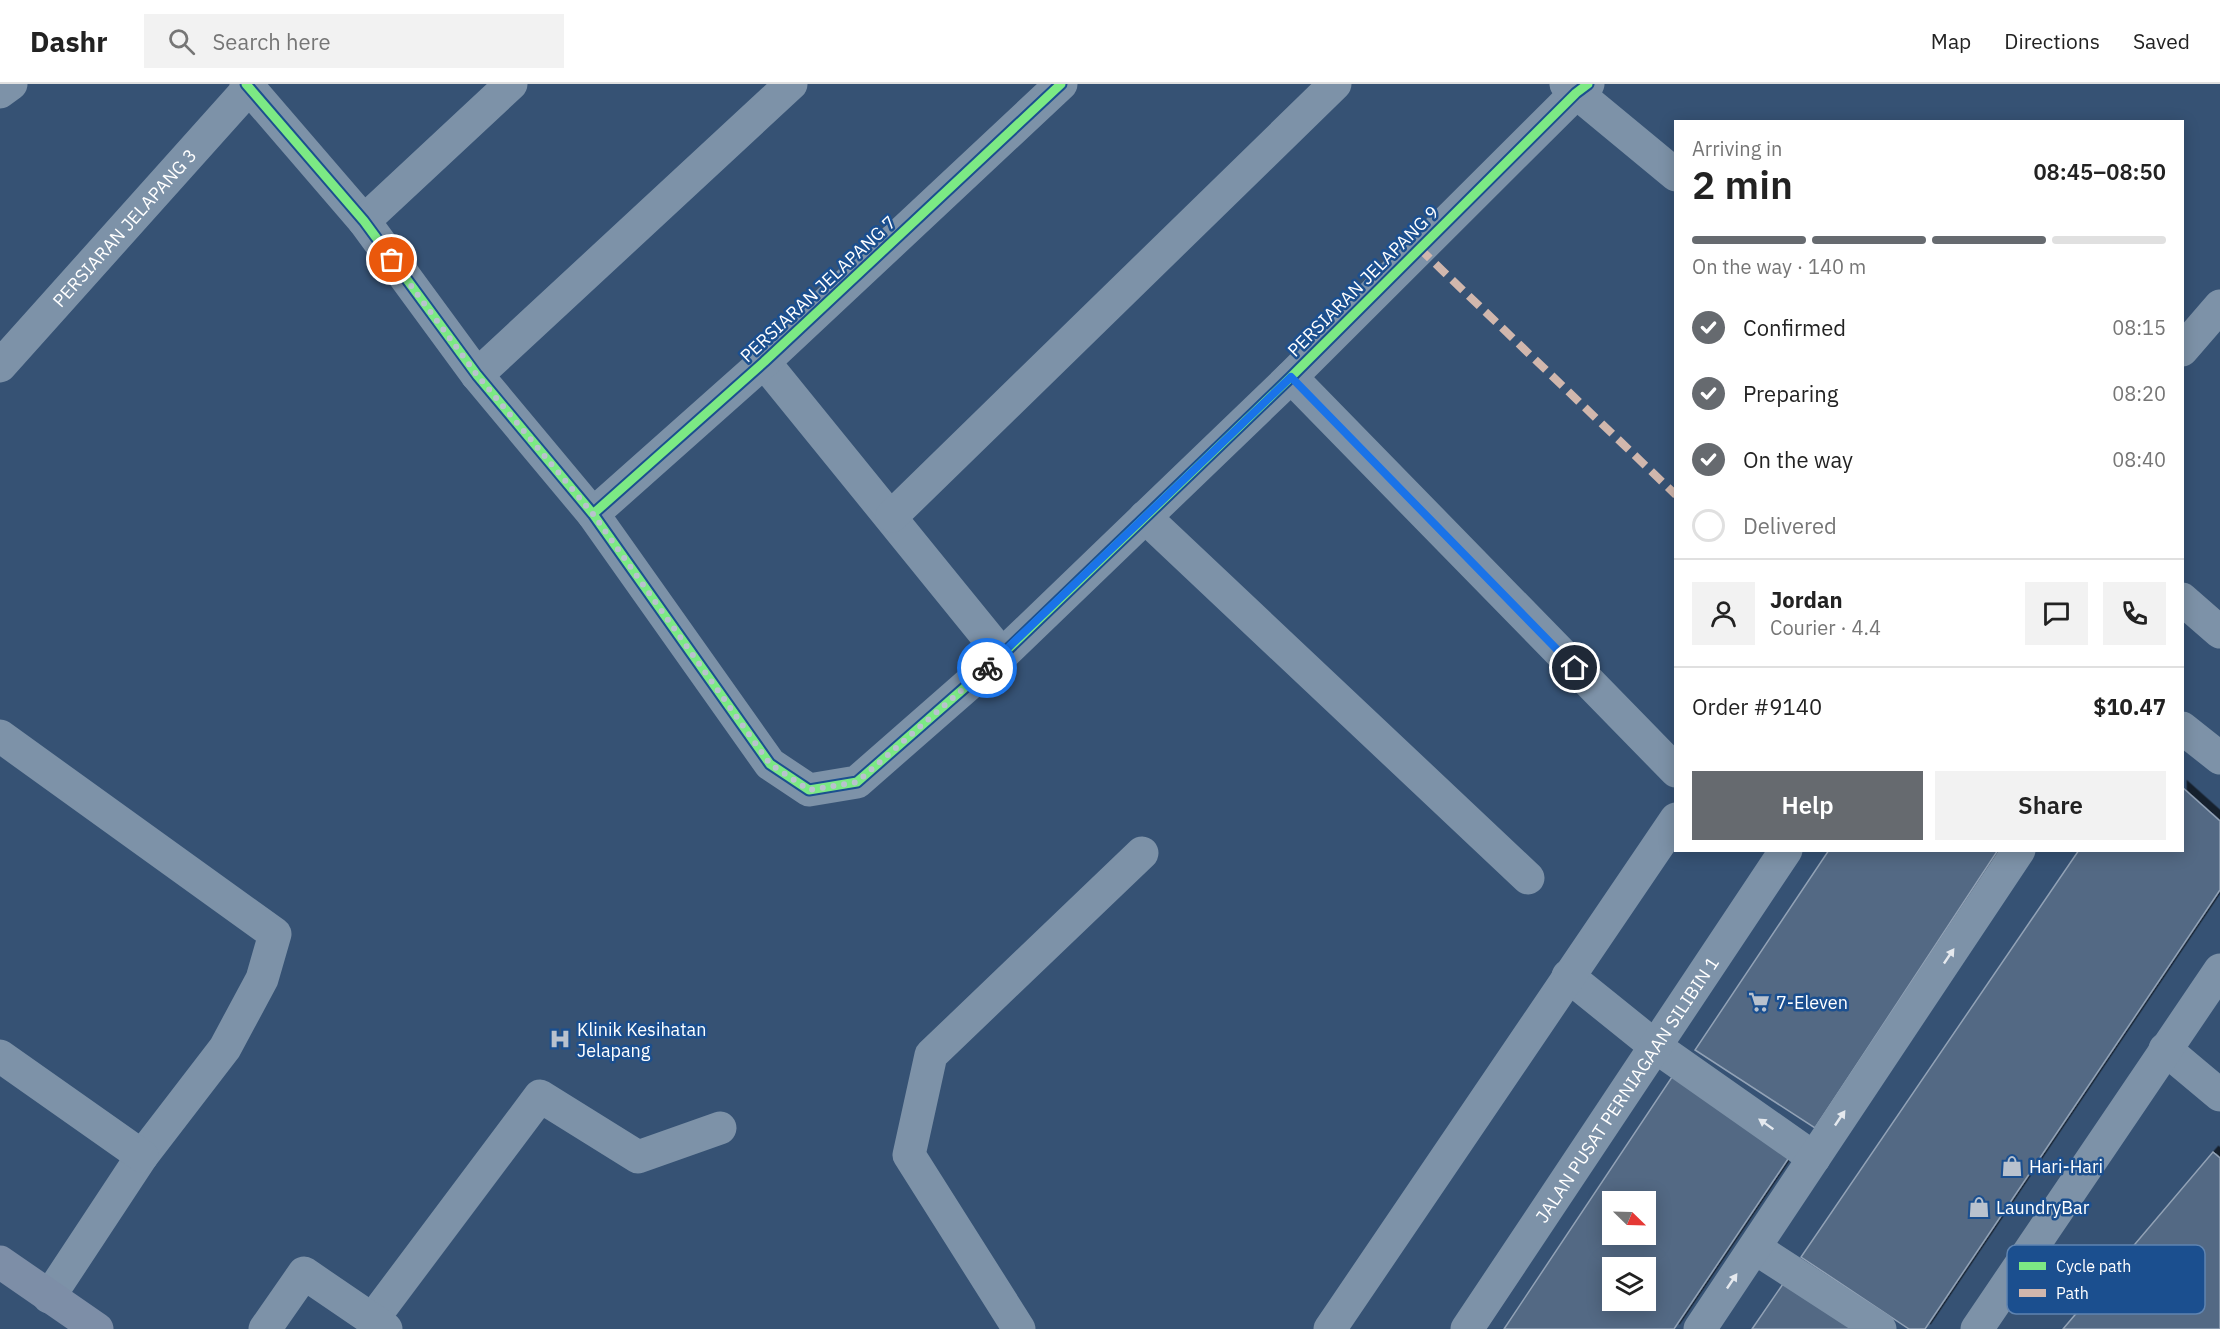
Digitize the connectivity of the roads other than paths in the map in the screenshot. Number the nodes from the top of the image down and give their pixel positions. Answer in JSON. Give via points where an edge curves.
{"nodes":[{"id":1,"x":11,"y":84,"type":"edge"},
{"id":2,"x":511,"y":84,"type":"edge"},
{"id":3,"x":791,"y":84,"type":"edge"},
{"id":4,"x":1061,"y":84,"type":"edge"},
{"id":5,"x":1335,"y":84,"type":"edge"},
{"id":6,"x":248,"y":86,"type":"edge"},
{"id":7,"x":1577,"y":87,"type":"edge"},
{"id":8,"x":0,"y":92,"type":"edge"},
{"id":9,"x":1674,"y":173,"type":"edge"},
{"id":10,"x":364,"y":221,"type":"junction"},
{"id":11,"x":2220,"y":306,"type":"edge"},
{"id":12,"x":2184,"y":348,"type":"edge"},
{"id":13,"x":764,"y":362,"type":"junction"},
{"id":14,"x":0,"y":366,"type":"edge"},
{"id":15,"x":477,"y":375,"type":"junction"},
{"id":16,"x":1291,"y":377,"type":"junction"},
{"id":17,"x":593,"y":514,"type":"junction"},
{"id":18,"x":892,"y":516,"type":"junction"},
{"id":19,"x":1145,"y":517,"type":"junction"},
{"id":20,"x":2184,"y":601,"type":"edge"},
{"id":21,"x":2220,"y":632,"type":"edge"},
{"id":22,"x":1002,"y":655,"type":"junction"},
{"id":23,"x":2184,"y":730,"type":"edge"},
{"id":24,"x":0,"y":736,"type":"edge"},
{"id":25,"x":2220,"y":758,"type":"edge"},
{"id":26,"x":1674,"y":769,"type":"edge"},
{"id":27,"x":1674,"y":822,"type":"edge"},
{"id":28,"x":1142,"y":852,"type":"dead end"},
{"id":29,"x":1785,"y":852,"type":"edge"},
{"id":30,"x":2018,"y":852,"type":"edge"},
{"id":31,"x":1528,"y":878,"type":"dead end"},
{"id":32,"x":2220,"y":970,"type":"edge"},
{"id":33,"x":1568,"y":976,"type":"junction"},
{"id":34,"x":1656,"y":1047,"type":"junction"},
{"id":35,"x":2165,"y":1049,"type":"junction"},
{"id":36,"x":0,"y":1056,"type":"edge"},
{"id":37,"x":2220,"y":1095,"type":"edge"},
{"id":38,"x":720,"y":1128,"type":"dead end"},
{"id":39,"x":142,"y":1156,"type":"junction"},
{"id":40,"x":1814,"y":1158,"type":"junction"},
{"id":41,"x":2033,"y":1245,"type":"edge"},
{"id":42,"x":1755,"y":1248,"type":"junction"},
{"id":43,"x":0,"y":1262,"type":"edge"},
{"id":44,"x":2007,"y":1284,"type":"edge"},
{"id":45,"x":49,"y":1297,"type":"junction"},
{"id":46,"x":379,"y":1324,"type":"edge"},
{"id":47,"x":97,"y":1329,"type":"edge"},
{"id":48,"x":265,"y":1329,"type":"edge"},
{"id":49,"x":1019,"y":1329,"type":"edge"},
{"id":50,"x":1330,"y":1329,"type":"edge"},
{"id":51,"x":1467,"y":1329,"type":"edge"},
{"id":52,"x":1700,"y":1329,"type":"edge"},
{"id":53,"x":1880,"y":1329,"type":"edge"},
{"id":54,"x":1977,"y":1329,"type":"edge"}],
"edges":[{"from":1,"to":8,"type":"street"},
{"from":2,"to":10,"type":"street"},
{"from":3,"to":15,"type":"street"},
{"from":4,"to":13,"type":"street","name":"PERSIARAN JELAPANG 7"},
{"from":5,"to":18,"type":"street"},
{"from":6,"to":10,"type":"street","name":"PERSIARAN JELAPANG 9"},
{"from":6,"to":14,"type":"street","name":"PERSIARAN JELAPANG 3"},
{"from":7,"to":9,"type":"street"},
{"from":7,"to":16,"type":"street","name":"PERSIARAN JELAPANG 9"},
{"from":10,"to":15,"type":"street","name":"PERSIARAN JELAPANG 9"},
{"from":11,"to":12,"type":"street"},
{"from":13,"to":17,"type":"street","name":"PERSIARAN JELAPANG 7"},
{"from":13,"to":18,"type":"street"},
{"from":15,"to":17,"type":"street","name":"PERSIARAN JELAPANG 9"},
{"from":16,"to":19,"type":"street","name":"PERSIARAN JELAPANG 9"},
{"from":16,"to":26,"type":"street"},
{"from":17,"to":22,"type":"street","name":"PERSIARAN JELAPANG 9","via":[[770,764],[809,790],[857,782]]},
{"from":18,"to":22,"type":"street"},
{"from":19,"to":22,"type":"street","name":"PERSIARAN JELAPANG 9"},
{"from":19,"to":31,"type":"street"},
{"from":20,"to":21,"type":"street"},
{"from":23,"to":25,"type":"street"},
{"from":24,"to":39,"type":"street","via":[[275,934],[262,979],[225,1048]]},
{"from":27,"to":33,"type":"street"},
{"from":28,"to":49,"type":"street","via":[[931,1055],[909,1155]]},
{"from":29,"to":34,"type":"street","name":"JALAN PUSAT PERNIAGAAN SILIBIN 1"},
{"from":40,"to":30,"type":"street","one_way":true},
{"from":32,"to":35,"type":"street"},
{"from":33,"to":34,"type":"street"},
{"from":33,"to":50,"type":"street"},
{"from":40,"to":34,"type":"street","one_way":true},
{"from":34,"to":51,"type":"street","name":"JALAN PUSAT PERNIAGAAN SILIBIN 1"},
{"from":35,"to":37,"type":"street"},
{"from":35,"to":41,"type":"street"},
{"from":36,"to":39,"type":"street"},
{"from":38,"to":46,"type":"street","via":[[638,1157],[540,1096]]},
{"from":39,"to":45,"type":"street"},
{"from":40,"to":42,"type":"street"},
{"from":52,"to":42,"type":"street","one_way":true},
{"from":42,"to":53,"type":"street"},
{"from":43,"to":45,"type":"main road"},
{"from":44,"to":54,"type":"street"},
{"from":45,"to":47,"type":"main road"},
{"from":46,"to":48,"type":"street","via":[[304,1273]]}]}
